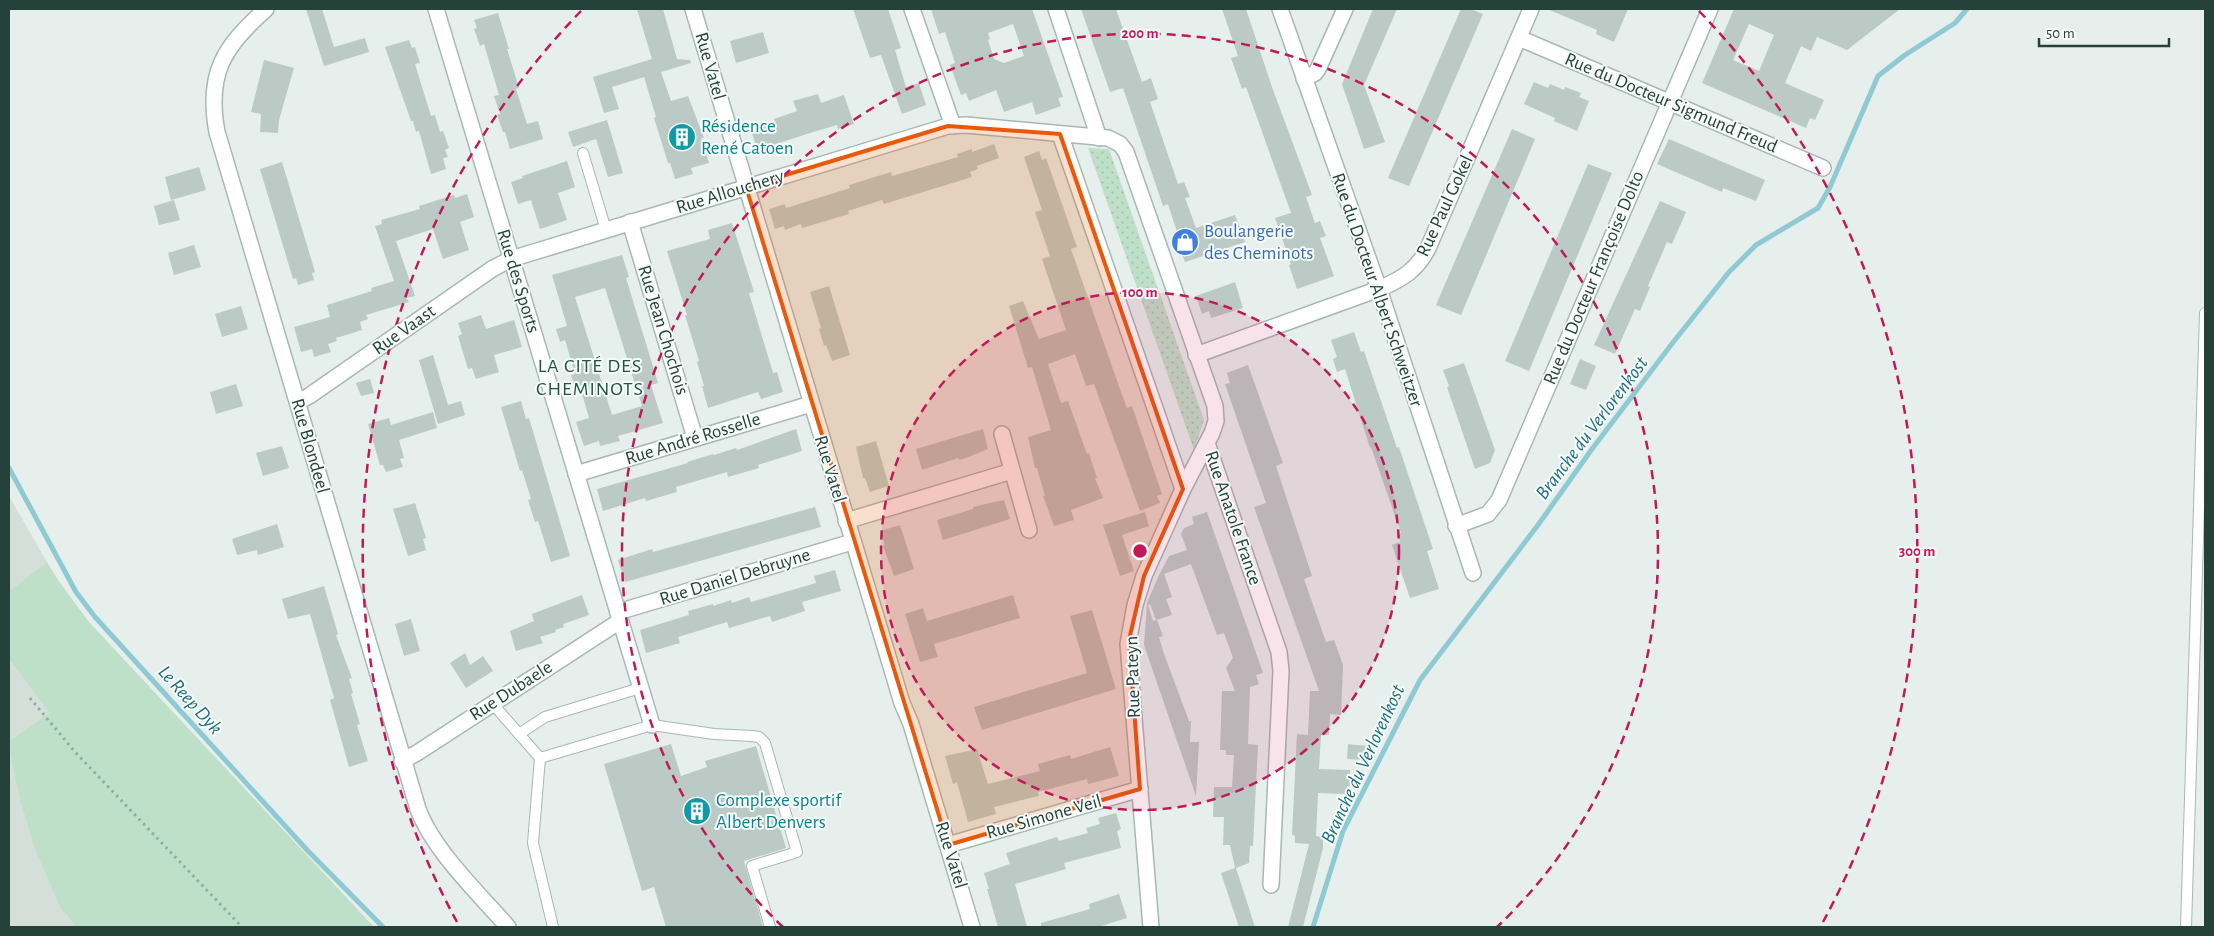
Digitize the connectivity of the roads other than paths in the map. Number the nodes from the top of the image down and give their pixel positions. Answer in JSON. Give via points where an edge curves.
{"nodes":[{"id":1,"x":266,"y":9,"type":"edge"},
{"id":2,"x":436,"y":9,"type":"edge"},
{"id":3,"x":693,"y":9,"type":"edge"},
{"id":4,"x":912,"y":9,"type":"edge"},
{"id":5,"x":1056,"y":9,"type":"edge"},
{"id":6,"x":1280,"y":9,"type":"edge"},
{"id":7,"x":1345,"y":9,"type":"edge"},
{"id":8,"x":1531,"y":9,"type":"edge"},
{"id":9,"x":1710,"y":9,"type":"edge"},
{"id":10,"x":1519,"y":38,"type":"junction"},
{"id":11,"x":1304,"y":80,"type":"junction"},
{"id":12,"x":1669,"y":102,"type":"junction"},
{"id":13,"x":953,"y":126,"type":"junction"},
{"id":14,"x":1060,"y":134,"type":"junction"},
{"id":15,"x":1099,"y":138,"type":"junction"},
{"id":16,"x":583,"y":153,"type":"dead end"},
{"id":17,"x":1823,"y":168,"type":"dead end"},
{"id":18,"x":746,"y":187,"type":"junction"},
{"id":19,"x":630,"y":222,"type":"junction"},
{"id":20,"x":606,"y":230,"type":"junction"},
{"id":21,"x":511,"y":259,"type":"junction"},
{"id":22,"x":1378,"y":290,"type":"junction"},
{"id":23,"x":2205,"y":313,"type":"edge"},
{"id":24,"x":1196,"y":355,"type":"junction"},
{"id":25,"x":298,"y":402,"type":"junction"},
{"id":26,"x":811,"y":404,"type":"junction"},
{"id":27,"x":1002,"y":434,"type":"dead end"},
{"id":28,"x":696,"y":438,"type":"junction"},
{"id":29,"x":1207,"y":442,"type":"junction"},
{"id":30,"x":1012,"y":471,"type":"junction"},
{"id":31,"x":576,"y":474,"type":"junction"},
{"id":32,"x":1183,"y":489,"type":"junction"},
{"id":33,"x":846,"y":521,"type":"junction"},
{"id":34,"x":1456,"y":526,"type":"junction"},
{"id":35,"x":1029,"y":530,"type":"dead end"},
{"id":36,"x":852,"y":542,"type":"junction"},
{"id":37,"x":1473,"y":573,"type":"dead end"},
{"id":38,"x":619,"y":616,"type":"junction"},
{"id":39,"x":640,"y":688,"type":"junction"},
{"id":40,"x":492,"y":703,"type":"junction"},
{"id":41,"x":652,"y":725,"type":"junction"},
{"id":42,"x":519,"y":734,"type":"junction"},
{"id":43,"x":540,"y":758,"type":"junction"},
{"id":44,"x":402,"y":761,"type":"junction"},
{"id":45,"x":1140,"y":789,"type":"junction"},
{"id":46,"x":948,"y":845,"type":"junction"},
{"id":47,"x":1271,"y":885,"type":"dead end"},
{"id":48,"x":508,"y":927,"type":"edge"},
{"id":49,"x":553,"y":927,"type":"edge"},
{"id":50,"x":770,"y":927,"type":"edge"},
{"id":51,"x":972,"y":927,"type":"edge"},
{"id":52,"x":1151,"y":927,"type":"edge"},
{"id":53,"x":2186,"y":927,"type":"edge"}],
"edges":[{"from":1,"to":25,"type":"street","name":"Rue Blondeel","via":[[236,37],[221,62],[214,90],[217,132]]},
{"from":2,"to":21,"type":"street","name":"Rue des Sports"},
{"from":3,"to":18,"type":"street","name":"Rue Vatel"},
{"from":4,"to":13,"type":"street"},
{"from":5,"to":15,"type":"street"},
{"from":6,"to":11,"type":"street","name":"Rue du Docteur Albert Schweitzer"},
{"from":7,"to":11,"type":"street","via":[[1318,69]]},
{"from":8,"to":10,"type":"street","name":"Rue Paul Gokel"},
{"from":9,"to":12,"type":"street","name":"Rue du Docteur Françoise Dolto"},
{"from":10,"to":12,"type":"street","name":"Rue du Docteur Sigmund Freud"},
{"from":10,"to":22,"type":"street","name":"Rue Paul Gokel","via":[[1426,253],[1409,274]]},
{"from":11,"to":22,"type":"street","name":"Rue du Docteur Albert Schweitzer"},
{"from":12,"to":17,"type":"street","name":"Rue du Docteur Sigmund Freud"},
{"from":12,"to":34,"type":"street","name":"Rue du Docteur Françoise Dolto","via":[[1496,506],[1488,514]]},
{"from":13,"to":14,"type":"street","name":"Rue Allouchery"},
{"from":13,"to":18,"type":"street","name":"Rue Allouchery"},
{"from":14,"to":15,"type":"street","name":"Rue Allouchery"},
{"from":14,"to":32,"type":"street","name":"Rue Anatole France"},
{"from":15,"to":24,"type":"street","name":"Rue Anatole France","via":[[1112,139],[1126,152]]},
{"from":16,"to":20,"type":"lane"},
{"from":18,"to":19,"type":"street","name":"Rue Allouchery"},
{"from":18,"to":26,"type":"street","name":"Rue Vatel"},
{"from":19,"to":20,"type":"street","name":"Rue Allouchery"},
{"from":19,"to":28,"type":"street","name":"Rue Jean Chochois"},
{"from":20,"to":21,"type":"street","name":"Rue Allouchery"},
{"from":21,"to":25,"type":"street","name":"Rue Vaast"},
{"from":21,"to":31,"type":"street","name":"Rue des Sports"},
{"from":22,"to":24,"type":"street","name":"Rue Paul Gokel"},
{"from":22,"to":34,"type":"street","name":"Rue du Docteur Albert Schweitzer"},
{"from":23,"to":53,"type":"lane"},
{"from":24,"to":29,"type":"street","name":"Rue Anatole France","via":[[1216,411],[1216,421]]},
{"from":25,"to":44,"type":"street","name":"Rue Blondeel"},
{"from":26,"to":28,"type":"street","name":"Rue André Rosselle"},
{"from":26,"to":33,"type":"street","name":"Rue Vatel"},
{"from":27,"to":30,"type":"street"},
{"from":28,"to":31,"type":"street","name":"Rue André Rosselle"},
{"from":29,"to":32,"type":"street","name":"Rue Pateyn"},
{"from":29,"to":47,"type":"street","name":"Rue Anatole France","via":[[1279,652],[1281,671]]},
{"from":30,"to":33,"type":"street"},
{"from":30,"to":35,"type":"street"},
{"from":31,"to":38,"type":"street","name":"Rue des Sports"},
{"from":32,"to":45,"type":"street","name":"Rue Pateyn","via":[[1144,576],[1128,640]]},
{"from":33,"to":36,"type":"street","name":"Rue Vatel"},
{"from":34,"to":37,"type":"street","name":"Rue du Docteur Albert Schweitzer"},
{"from":36,"to":38,"type":"street","name":"Rue Daniel Debruyne"},
{"from":36,"to":46,"type":"street","name":"Rue Vatel"},
{"from":38,"to":39,"type":"street","name":"Rue des Sports"},
{"from":38,"to":40,"type":"street","name":"Rue Dubaele"},
{"from":39,"to":41,"type":"street","name":"Rue des Sports"},
{"from":39,"to":42,"type":"lane","via":[[545,717]]},
{"from":40,"to":42,"type":"lane"},
{"from":40,"to":44,"type":"street","name":"Rue Dubaele"},
{"from":41,"to":43,"type":"lane"},
{"from":41,"to":50,"type":"lane","via":[[759,737],[765,743],[797,852],[752,866]]},
{"from":42,"to":43,"type":"lane"},
{"from":43,"to":49,"type":"lane","via":[[533,843]]},
{"from":44,"to":48,"type":"street","name":"Rue Blondeel","via":[[421,818],[431,836]]},
{"from":45,"to":46,"type":"street","name":"Rue Simone Veil"},
{"from":45,"to":52,"type":"street","name":"Rue Pateyn"},
{"from":46,"to":51,"type":"street","name":"Rue Vatel"}]}
